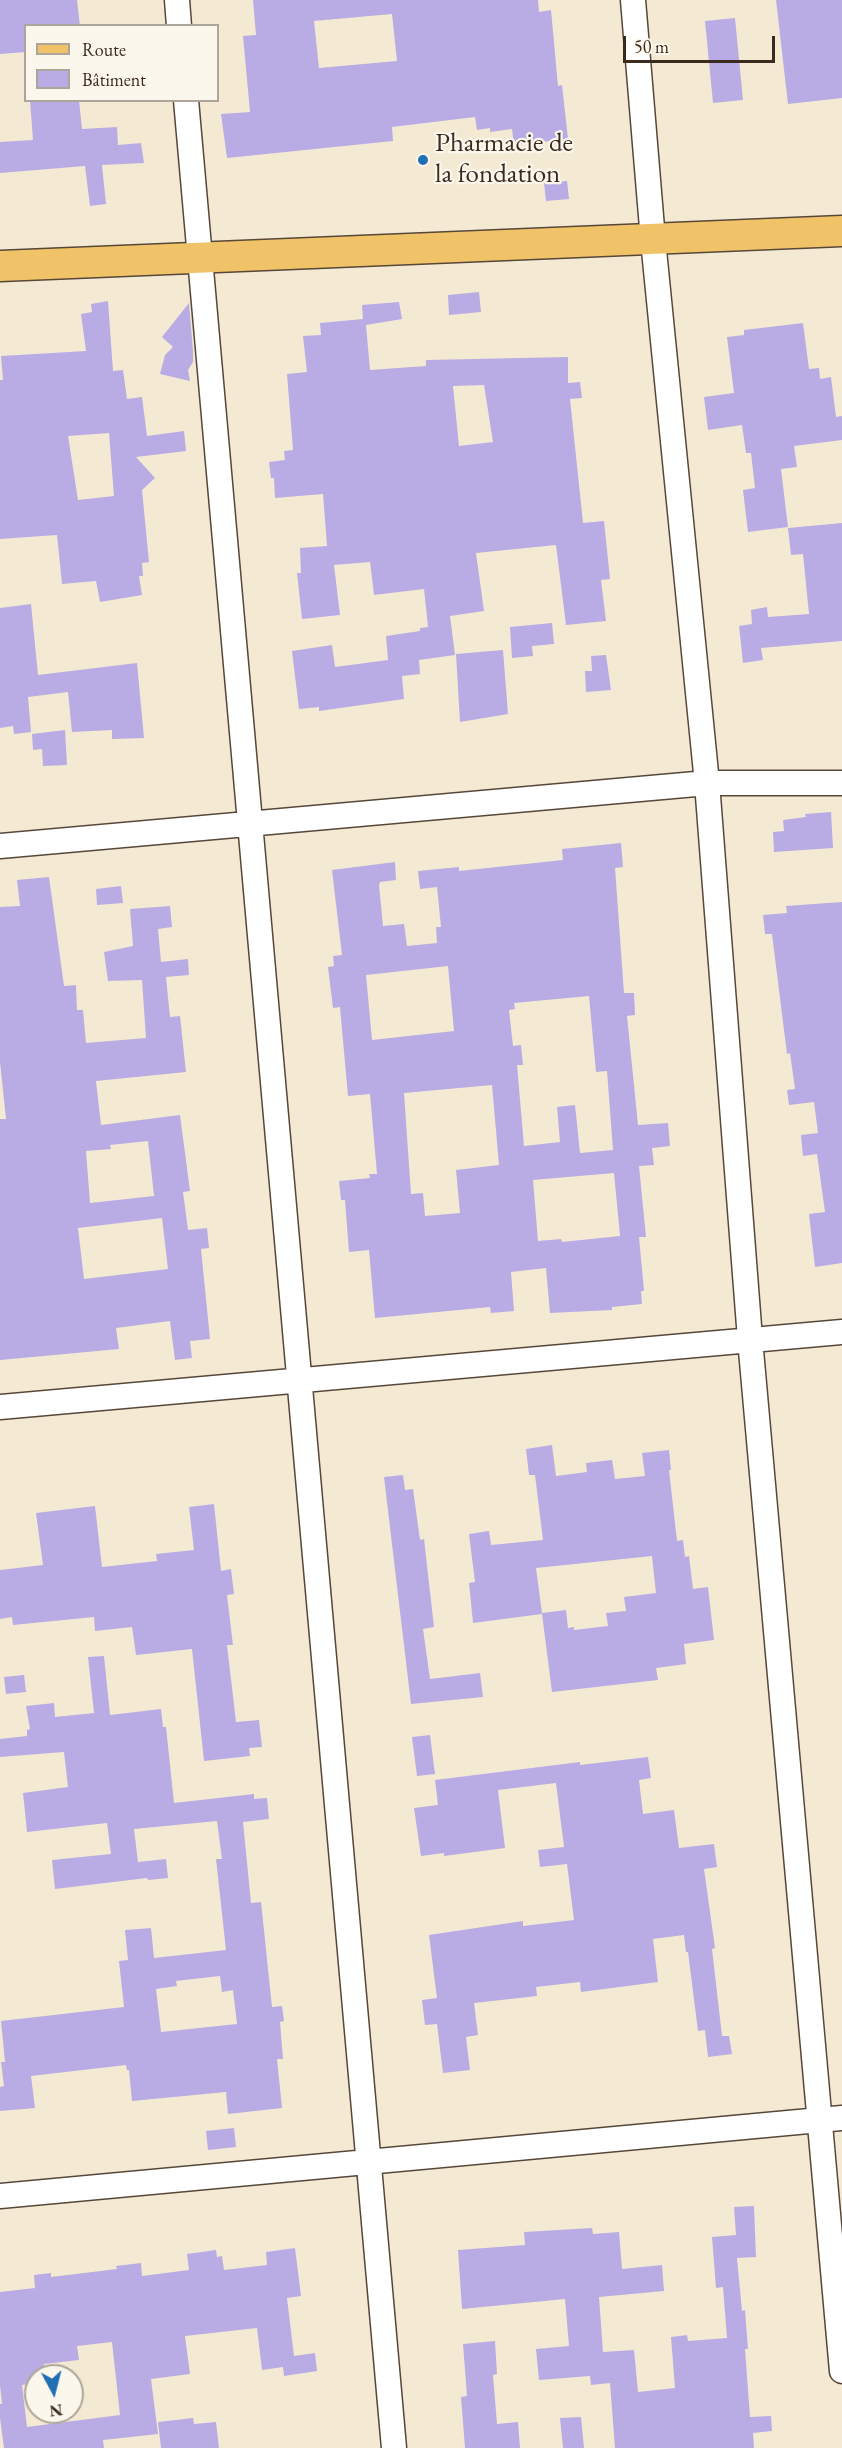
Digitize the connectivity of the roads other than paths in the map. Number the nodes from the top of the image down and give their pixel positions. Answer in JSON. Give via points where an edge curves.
{"nodes":[{"id":1,"x":177,"y":0,"type":"edge"},
{"id":2,"x":633,"y":0,"type":"edge"},
{"id":3,"x":179,"y":24,"type":"edge"},
{"id":4,"x":186,"y":102,"type":"edge"},
{"id":5,"x":842,"y":231,"type":"edge"},
{"id":6,"x":653,"y":240,"type":"junction"},
{"id":7,"x":200,"y":258,"type":"junction"},
{"id":8,"x":0,"y":266,"type":"edge"},
{"id":9,"x":706,"y":783,"type":"junction"},
{"id":10,"x":842,"y":783,"type":"edge"},
{"id":11,"x":249,"y":824,"type":"junction"},
{"id":12,"x":0,"y":846,"type":"edge"},
{"id":13,"x":842,"y":1332,"type":"edge"},
{"id":14,"x":750,"y":1340,"type":"junction"},
{"id":15,"x":298,"y":1380,"type":"junction"},
{"id":16,"x":0,"y":1407,"type":"edge"},
{"id":17,"x":831,"y":2119,"type":"edge"},
{"id":18,"x":368,"y":2162,"type":"junction"},
{"id":19,"x":0,"y":2196,"type":"edge"},
{"id":20,"x":842,"y":2371,"type":"edge"},
{"id":21,"x":394,"y":2448,"type":"edge"}],
"edges":[{"from":1,"to":3,"type":"street"},
{"from":2,"to":6,"type":"street"},
{"from":4,"to":7,"type":"street"},
{"from":5,"to":6,"type":"main road"},
{"from":6,"to":7,"type":"main road"},
{"from":6,"to":9,"type":"street"},
{"from":7,"to":8,"type":"main road"},
{"from":7,"to":11,"type":"street"},
{"from":9,"to":10,"type":"street"},
{"from":9,"to":11,"type":"street"},
{"from":9,"to":14,"type":"street"},
{"from":11,"to":12,"type":"street"},
{"from":11,"to":15,"type":"street"},
{"from":13,"to":14,"type":"street"},
{"from":14,"to":15,"type":"street"},
{"from":14,"to":17,"type":"street"},
{"from":15,"to":16,"type":"street"},
{"from":15,"to":18,"type":"street"},
{"from":17,"to":18,"type":"street"},
{"from":17,"to":20,"type":"street"},
{"from":18,"to":19,"type":"street"},
{"from":18,"to":21,"type":"street"}]}
